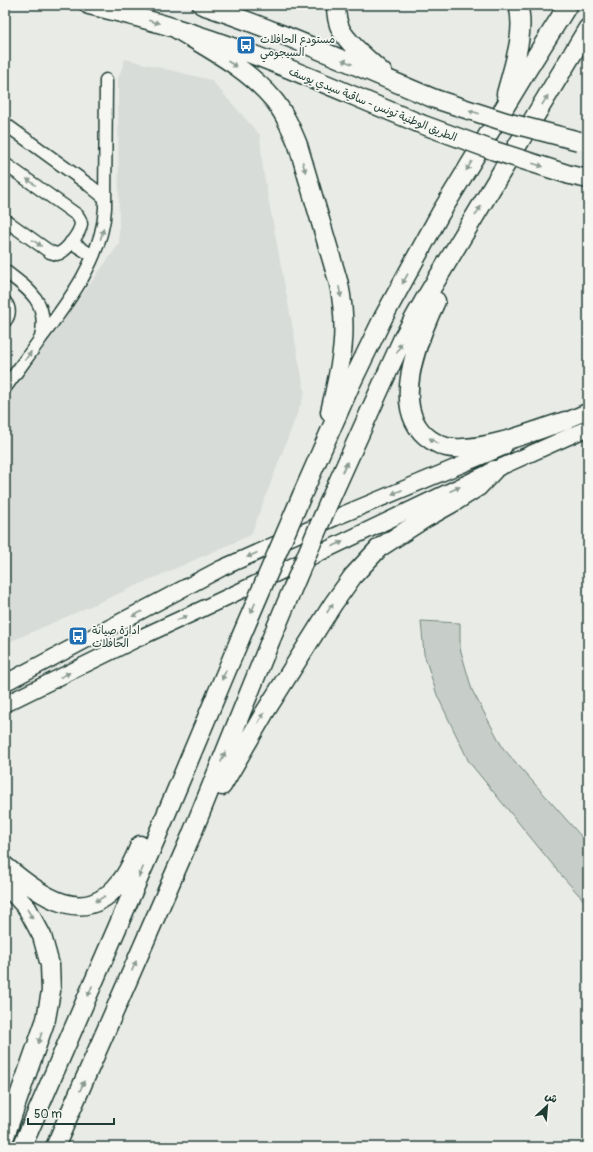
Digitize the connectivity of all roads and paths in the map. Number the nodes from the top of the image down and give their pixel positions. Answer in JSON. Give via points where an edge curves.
{"nodes":[{"id":1,"x":89,"y":5,"type":"edge"},
{"id":2,"x":202,"y":5,"type":"edge"},
{"id":3,"x":336,"y":5,"type":"edge"},
{"id":4,"x":518,"y":5,"type":"edge"},
{"id":5,"x":568,"y":5,"type":"edge"},
{"id":6,"x":175,"y":28,"type":"junction"},
{"id":7,"x":588,"y":28,"type":"edge"},
{"id":8,"x":588,"y":44,"type":"edge"},
{"id":9,"x":106,"y":80,"type":"dead end"},
{"id":10,"x":392,"y":82,"type":"junction"},
{"id":11,"x":556,"y":82,"type":"junction"},
{"id":12,"x":502,"y":110,"type":"junction"},
{"id":13,"x":5,"y":124,"type":"edge"},
{"id":14,"x":584,"y":142,"type":"edge"},
{"id":15,"x":5,"y":164,"type":"edge"},
{"id":16,"x":588,"y":179,"type":"edge"},
{"id":17,"x":105,"y":198,"type":"junction"},
{"id":18,"x":5,"y":220,"type":"edge"},
{"id":19,"x":463,"y":235,"type":"junction"},
{"id":20,"x":71,"y":242,"type":"junction"},
{"id":21,"x":93,"y":256,"type":"junction"},
{"id":22,"x":5,"y":271,"type":"edge"},
{"id":23,"x":5,"y":302,"type":"edge"},
{"id":24,"x":5,"y":322,"type":"edge"},
{"id":25,"x":41,"y":338,"type":"junction"},
{"id":26,"x":5,"y":388,"type":"edge"},
{"id":27,"x":588,"y":411,"type":"edge"},
{"id":28,"x":565,"y":421,"type":"junction"},
{"id":29,"x":588,"y":428,"type":"edge"},
{"id":30,"x":319,"y":458,"type":"junction"},
{"id":31,"x":494,"y":470,"type":"junction"},
{"id":32,"x":5,"y":683,"type":"edge"},
{"id":33,"x":38,"y":688,"type":"junction"},
{"id":34,"x":5,"y":704,"type":"edge"},
{"id":35,"x":5,"y":713,"type":"edge"},
{"id":36,"x":183,"y":775,"type":"junction"},
{"id":37,"x":191,"y":836,"type":"junction"},
{"id":38,"x":5,"y":866,"type":"edge"},
{"id":39,"x":5,"y":884,"type":"edge"},
{"id":40,"x":5,"y":1136,"type":"edge"},
{"id":41,"x":22,"y":1147,"type":"edge"},
{"id":42,"x":55,"y":1147,"type":"edge"}],
"edges":[{"from":1,"to":6,"type":"highway","name":"الطريق الوطنية تونس - ساقية سيدي يوسف","one_way":true},
{"from":10,"to":2,"type":"highway","one_way":true,"via":[[261,26]]},
{"from":3,"to":10,"type":"highway","via":[[336,16],[341,30]]},
{"from":4,"to":12,"type":"highway","via":[[522,30]]},
{"from":5,"to":12,"type":"highway"},
{"from":6,"to":16,"type":"highway","name":"الطريق الوطنية تونس - ساقية سيدي يوسف","one_way":true,"bridge":true,"via":[[259,58],[495,151]]},
{"from":6,"to":30,"type":"highway","one_way":true,"via":[[250,75],[284,114],[298,145],[339,284],[344,314],[342,358]]},
{"from":7,"to":11,"type":"highway"},
{"from":8,"to":11,"type":"highway"},
{"from":9,"to":17,"type":"lane"},
{"from":14,"to":10,"type":"highway","one_way":true,"bridge":true,"via":[[506,122]]},
{"from":19,"to":11,"type":"highway","one_way":true},
{"from":12,"to":30,"type":"highway","one_way":true,"via":[[440,214],[383,318]]},
{"from":13,"to":17,"type":"lane"},
{"from":20,"to":15,"type":"lane","one_way":true,"via":[[80,228],[77,215]]},
{"from":21,"to":17,"type":"lane","one_way":true,"via":[[103,228]]},
{"from":18,"to":20,"type":"lane","one_way":true,"via":[[53,254],[62,253]]},
{"from":28,"to":19,"type":"highway","one_way":true,"via":[[484,447],[461,448],[442,447],[425,436],[415,423],[409,406],[409,384],[417,347],[457,256]]},
{"from":37,"to":19,"type":"highway","one_way":true,"bridge":true,"via":[[269,644],[403,338]]},
{"from":20,"to":21,"type":"lane"},
{"from":21,"to":25,"type":"lane","via":[[69,299]]},
{"from":22,"to":25,"type":"lane","via":[[27,287],[38,302],[43,320]]},
{"from":23,"to":24,"type":"lane","via":[[8,314]]},
{"from":26,"to":25,"type":"lane","one_way":true},
{"from":27,"to":28,"type":"main road"},
{"from":28,"to":32,"type":"main road","one_way":true,"via":[[222,568]]},
{"from":29,"to":31,"type":"main road"},
{"from":30,"to":36,"type":"highway","one_way":true,"bridge":true},
{"from":33,"to":31,"type":"main road","one_way":true,"via":[[137,638]]},
{"from":37,"to":31,"type":"highway","one_way":true,"via":[[207,814],[265,712],[353,576],[379,548],[478,487]]},
{"from":33,"to":34,"type":"main road"},
{"from":33,"to":35,"type":"main road"},
{"from":36,"to":38,"type":"highway","one_way":true,"via":[[168,791],[122,881],[101,900],[89,905],[61,903],[46,897]]},
{"from":36,"to":41,"type":"highway","one_way":true},
{"from":42,"to":37,"type":"highway","one_way":true},
{"from":39,"to":40,"type":"highway","one_way":true,"via":[[26,908],[42,936],[50,965],[51,991],[46,1020]]}]}
